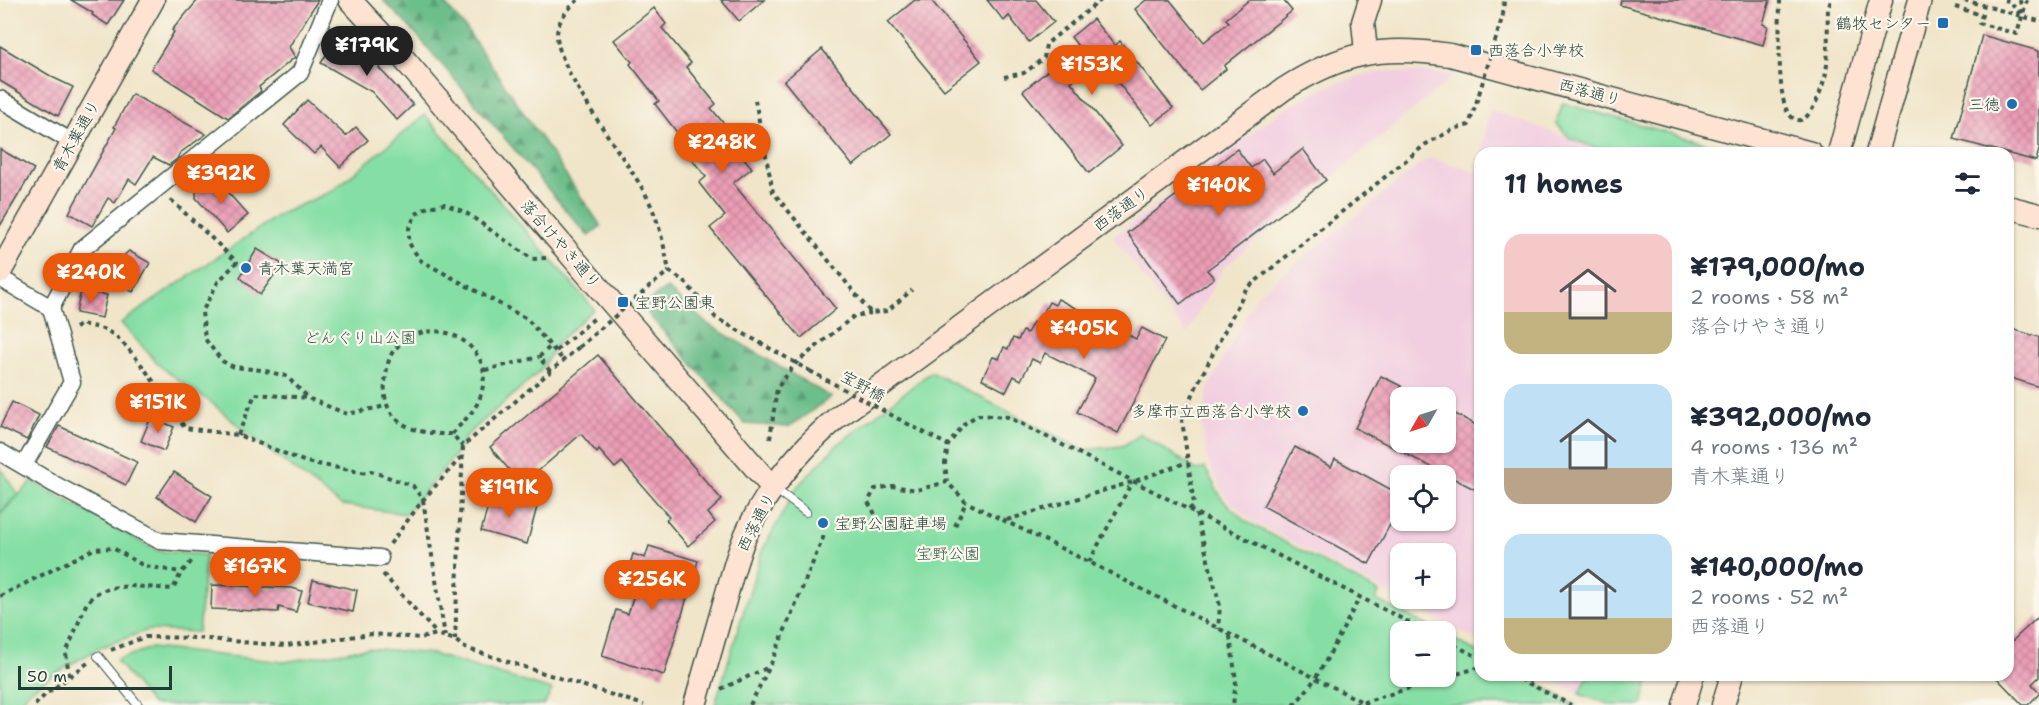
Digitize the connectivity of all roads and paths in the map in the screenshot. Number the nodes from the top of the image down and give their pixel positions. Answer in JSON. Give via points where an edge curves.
{"nodes":[{"id":1,"x":153,"y":0,"type":"edge"},
{"id":2,"x":330,"y":0,"type":"edge"},
{"id":3,"x":350,"y":0,"type":"edge"},
{"id":4,"x":578,"y":0,"type":"edge"},
{"id":5,"x":1101,"y":0,"type":"edge"},
{"id":6,"x":1370,"y":0,"type":"edge"},
{"id":7,"x":1504,"y":0,"type":"edge"},
{"id":8,"x":1780,"y":0,"type":"edge"},
{"id":9,"x":1831,"y":0,"type":"edge"},
{"id":10,"x":1881,"y":0,"type":"edge"},
{"id":11,"x":1920,"y":0,"type":"edge"},
{"id":12,"x":1964,"y":0,"type":"edge"},
{"id":13,"x":2020,"y":0,"type":"edge"},
{"id":14,"x":2027,"y":0,"type":"edge"},
{"id":15,"x":2007,"y":1,"type":"edge"},
{"id":16,"x":1955,"y":7,"type":"dead end"},
{"id":17,"x":2022,"y":17,"type":"junction"},
{"id":18,"x":2039,"y":21,"type":"edge"},
{"id":19,"x":1366,"y":52,"type":"junction"},
{"id":20,"x":1004,"y":77,"type":"dead end"},
{"id":21,"x":0,"y":99,"type":"edge"},
{"id":22,"x":755,"y":100,"type":"dead end"},
{"id":23,"x":72,"y":142,"type":"junction"},
{"id":24,"x":1789,"y":147,"type":"edge"},
{"id":25,"x":1841,"y":147,"type":"edge"},
{"id":26,"x":1879,"y":147,"type":"edge"},
{"id":27,"x":158,"y":188,"type":"junction"},
{"id":28,"x":2014,"y":209,"type":"edge"},
{"id":29,"x":2039,"y":215,"type":"edge"},
{"id":30,"x":551,"y":253,"type":"dead end"},
{"id":31,"x":669,"y":271,"type":"junction"},
{"id":32,"x":0,"y":272,"type":"edge"},
{"id":33,"x":0,"y":278,"type":"edge"},
{"id":34,"x":912,"y":290,"type":"dead end"},
{"id":35,"x":51,"y":308,"type":"junction"},
{"id":36,"x":602,"y":312,"type":"dead end"},
{"id":37,"x":871,"y":313,"type":"junction"},
{"id":38,"x":72,"y":335,"type":"dead end"},
{"id":39,"x":552,"y":345,"type":"junction"},
{"id":40,"x":556,"y":351,"type":"junction"},
{"id":41,"x":539,"y":357,"type":"junction"},
{"id":42,"x":563,"y":360,"type":"junction"},
{"id":43,"x":796,"y":363,"type":"junction"},
{"id":44,"x":485,"y":370,"type":"junction"},
{"id":45,"x":550,"y":370,"type":"junction"},
{"id":46,"x":310,"y":399,"type":"junction"},
{"id":47,"x":386,"y":406,"type":"junction"},
{"id":48,"x":452,"y":434,"type":"junction"},
{"id":49,"x":238,"y":435,"type":"junction"},
{"id":50,"x":770,"y":440,"type":"dead end"},
{"id":51,"x":948,"y":445,"type":"junction"},
{"id":52,"x":464,"y":446,"type":"junction"},
{"id":53,"x":0,"y":452,"type":"edge"},
{"id":54,"x":463,"y":455,"type":"junction"},
{"id":55,"x":1188,"y":462,"type":"junction"},
{"id":56,"x":24,"y":465,"type":"junction"},
{"id":57,"x":947,"y":482,"type":"junction"},
{"id":58,"x":1132,"y":482,"type":"junction"},
{"id":59,"x":772,"y":488,"type":"junction"},
{"id":60,"x":423,"y":500,"type":"junction"},
{"id":61,"x":966,"y":502,"type":"junction"},
{"id":62,"x":1189,"y":510,"type":"junction"},
{"id":63,"x":806,"y":512,"type":"dead end"},
{"id":64,"x":875,"y":514,"type":"dead end"},
{"id":65,"x":1196,"y":514,"type":"junction"},
{"id":66,"x":1006,"y":521,"type":"junction"},
{"id":67,"x":955,"y":526,"type":"dead end"},
{"id":68,"x":825,"y":533,"type":"dead end"},
{"id":69,"x":208,"y":543,"type":"junction"},
{"id":70,"x":380,"y":558,"type":"junction"},
{"id":71,"x":1089,"y":562,"type":"junction"},
{"id":72,"x":181,"y":573,"type":"junction"},
{"id":73,"x":0,"y":596,"type":"edge"},
{"id":74,"x":1360,"y":597,"type":"junction"},
{"id":75,"x":1407,"y":621,"type":"edge"},
{"id":76,"x":1218,"y":629,"type":"junction"},
{"id":77,"x":437,"y":634,"type":"junction"},
{"id":78,"x":1230,"y":635,"type":"junction"},
{"id":79,"x":446,"y":636,"type":"junction"},
{"id":80,"x":455,"y":640,"type":"junction"},
{"id":81,"x":1456,"y":646,"type":"edge"},
{"id":82,"x":1474,"y":655,"type":"edge"},
{"id":83,"x":98,"y":656,"type":"junction"},
{"id":84,"x":770,"y":666,"type":"junction"},
{"id":85,"x":1474,"y":669,"type":"edge"},
{"id":86,"x":69,"y":676,"type":"junction"},
{"id":87,"x":1315,"y":678,"type":"junction"},
{"id":88,"x":1522,"y":681,"type":"edge"},
{"id":89,"x":1690,"y":681,"type":"edge"},
{"id":90,"x":1730,"y":681,"type":"edge"},
{"id":91,"x":715,"y":692,"type":"dead end"},
{"id":92,"x":620,"y":697,"type":"junction"},
{"id":93,"x":1558,"y":703,"type":"edge"},
{"id":94,"x":1365,"y":704,"type":"edge"},
{"id":95,"x":36,"y":705,"type":"edge"},
{"id":96,"x":138,"y":705,"type":"edge"},
{"id":97,"x":623,"y":705,"type":"edge"},
{"id":98,"x":644,"y":705,"type":"edge"},
{"id":99,"x":695,"y":705,"type":"edge"},
{"id":100,"x":750,"y":705,"type":"edge"},
{"id":101,"x":1233,"y":705,"type":"edge"},
{"id":102,"x":1293,"y":705,"type":"edge"},
{"id":103,"x":1354,"y":705,"type":"edge"},
{"id":104,"x":1571,"y":705,"type":"edge"},
{"id":105,"x":1684,"y":705,"type":"edge"},
{"id":106,"x":1723,"y":705,"type":"edge"}],
"edges":[{"from":1,"to":23,"type":"street","name":"青木葉通り"},
{"from":2,"to":27,"type":"street","via":[[300,73]]},
{"from":3,"to":59,"type":"street","name":"落合けやき通り"},
{"from":4,"to":31,"type":"path","via":[[558,25],[557,36],[566,67],[644,192],[660,227]]},
{"from":5,"to":20,"type":"path","via":[[1046,44],[1044,58],[1024,73]]},
{"from":6,"to":19,"type":"street","via":[[1363,22]]},
{"from":7,"to":55,"type":"path","bridge":true,"via":[[1503,15],[1469,125],[1426,144],[1246,289],[1182,420]]},
{"from":8,"to":9,"type":"path","via":[[1780,78],[1789,114],[1801,120],[1811,113],[1826,73]]},
{"from":10,"to":25,"type":"street"},
{"from":11,"to":26,"type":"street"},
{"from":12,"to":17,"type":"path"},
{"from":13,"to":17,"type":"path"},
{"from":14,"to":17,"type":"path"},
{"from":15,"to":17,"type":"path"},
{"from":16,"to":17,"type":"path","via":[[1982,15],[1979,23],[2018,34]]},
{"from":17,"to":18,"type":"path"},
{"from":19,"to":24,"type":"street","name":"西落通り","via":[[1450,54]]},
{"from":19,"to":59,"type":"street","name":"西落通り","via":[[1310,72],[1265,102],[838,417],[792,462]]},
{"from":21,"to":23,"type":"street"},
{"from":22,"to":37,"type":"path","via":[[773,192]]},
{"from":23,"to":32,"type":"street","name":"青木葉通り"},
{"from":27,"to":35,"type":"street","via":[[82,249]]},
{"from":27,"to":46,"type":"path","via":[[237,262],[218,282],[202,312],[205,339],[222,361],[234,367],[286,376]]},
{"from":28,"to":29,"type":"street"},
{"from":30,"to":39,"type":"path","via":[[545,259],[532,260],[465,212],[444,204],[422,210],[409,228],[409,243],[420,260],[527,319]]},
{"from":31,"to":42,"type":"path","bridge":true},
{"from":31,"to":43,"type":"path","name":"宝野橋","via":[[685,282],[716,318]]},
{"from":33,"to":35,"type":"street"},
{"from":34,"to":37,"type":"path","via":[[887,311]]},
{"from":35,"to":56,"type":"street","via":[[72,382]]},
{"from":36,"to":40,"type":"path"},
{"from":37,"to":43,"type":"path","via":[[854,316]]},
{"from":38,"to":49,"type":"path","via":[[82,324],[105,330],[118,339],[185,428]]},
{"from":39,"to":40,"type":"path"},
{"from":39,"to":41,"type":"path"},
{"from":40,"to":42,"type":"path"},
{"from":41,"to":44,"type":"path"},
{"from":41,"to":45,"type":"path"},
{"from":42,"to":45,"type":"path"},
{"from":43,"to":50,"type":"path","via":[[777,388]]},
{"from":43,"to":51,"type":"path","name":"宝野橋","bridge":true},
{"from":44,"to":47,"type":"path","via":[[470,345],[456,336],[442,331],[416,333],[390,357],[385,379]]},
{"from":44,"to":48,"type":"path","via":[[482,398]]},
{"from":45,"to":52,"type":"path"},
{"from":46,"to":47,"type":"path","via":[[347,414]]},
{"from":46,"to":49,"type":"path","via":[[255,394]]},
{"from":47,"to":48,"type":"path","via":[[398,420],[416,431]]},
{"from":48,"to":52,"type":"path"},
{"from":49,"to":60,"type":"path","via":[[306,462],[371,471],[413,486]]},
{"from":51,"to":57,"type":"path"},
{"from":51,"to":58,"type":"path","via":[[965,423],[978,415],[1008,417]]},
{"from":52,"to":54,"type":"path"},
{"from":53,"to":56,"type":"street"},
{"from":54,"to":60,"type":"path"},
{"from":54,"to":80,"type":"path"},
{"from":55,"to":58,"type":"path"},
{"from":55,"to":62,"type":"path","via":[[1194,504]]},
{"from":56,"to":69,"type":"street","via":[[160,541]]},
{"from":57,"to":61,"type":"path"},
{"from":57,"to":64,"type":"path","via":[[916,490],[893,486],[875,489],[868,502]]},
{"from":58,"to":62,"type":"path"},
{"from":58,"to":66,"type":"path"},
{"from":58,"to":71,"type":"path"},
{"from":59,"to":63,"type":"lane"},
{"from":59,"to":99,"type":"street","name":"西落通り","via":[[738,556]]},
{"from":60,"to":70,"type":"path"},
{"from":60,"to":79,"type":"path"},
{"from":61,"to":66,"type":"path"},
{"from":61,"to":67,"type":"path"},
{"from":62,"to":65,"type":"path"},
{"from":65,"to":74,"type":"path"},
{"from":65,"to":76,"type":"path","via":[[1220,606]]},
{"from":66,"to":71,"type":"path"},
{"from":68,"to":84,"type":"path"},
{"from":69,"to":70,"type":"street"},
{"from":69,"to":72,"type":"path"},
{"from":70,"to":77,"type":"path","via":[[383,575]]},
{"from":71,"to":76,"type":"path"},
{"from":72,"to":73,"type":"path","via":[[144,566],[113,548],[94,549]]},
{"from":72,"to":86,"type":"path","via":[[173,589],[110,588],[87,602],[66,654]]},
{"from":74,"to":75,"type":"path"},
{"from":74,"to":87,"type":"path"},
{"from":76,"to":78,"type":"path"},
{"from":77,"to":79,"type":"path"},
{"from":77,"to":83,"type":"path","via":[[421,638],[371,634],[286,646],[145,637]]},
{"from":78,"to":87,"type":"path"},
{"from":78,"to":101,"type":"path","via":[[1236,681]]},
{"from":79,"to":80,"type":"path"},
{"from":80,"to":92,"type":"path","via":[[465,648]]},
{"from":81,"to":82,"type":"path"},
{"from":83,"to":86,"type":"path"},
{"from":83,"to":96,"type":"lane"},
{"from":84,"to":91,"type":"path"},
{"from":84,"to":100,"type":"path"},
{"from":85,"to":94,"type":"path"},
{"from":86,"to":95,"type":"path"},
{"from":87,"to":94,"type":"path"},
{"from":87,"to":102,"type":"path"},
{"from":88,"to":93,"type":"path"},
{"from":89,"to":105,"type":"street"},
{"from":90,"to":106,"type":"street"},
{"from":92,"to":97,"type":"path"},
{"from":92,"to":98,"type":"path"},
{"from":93,"to":104,"type":"path"},
{"from":94,"to":103,"type":"path"}]}
